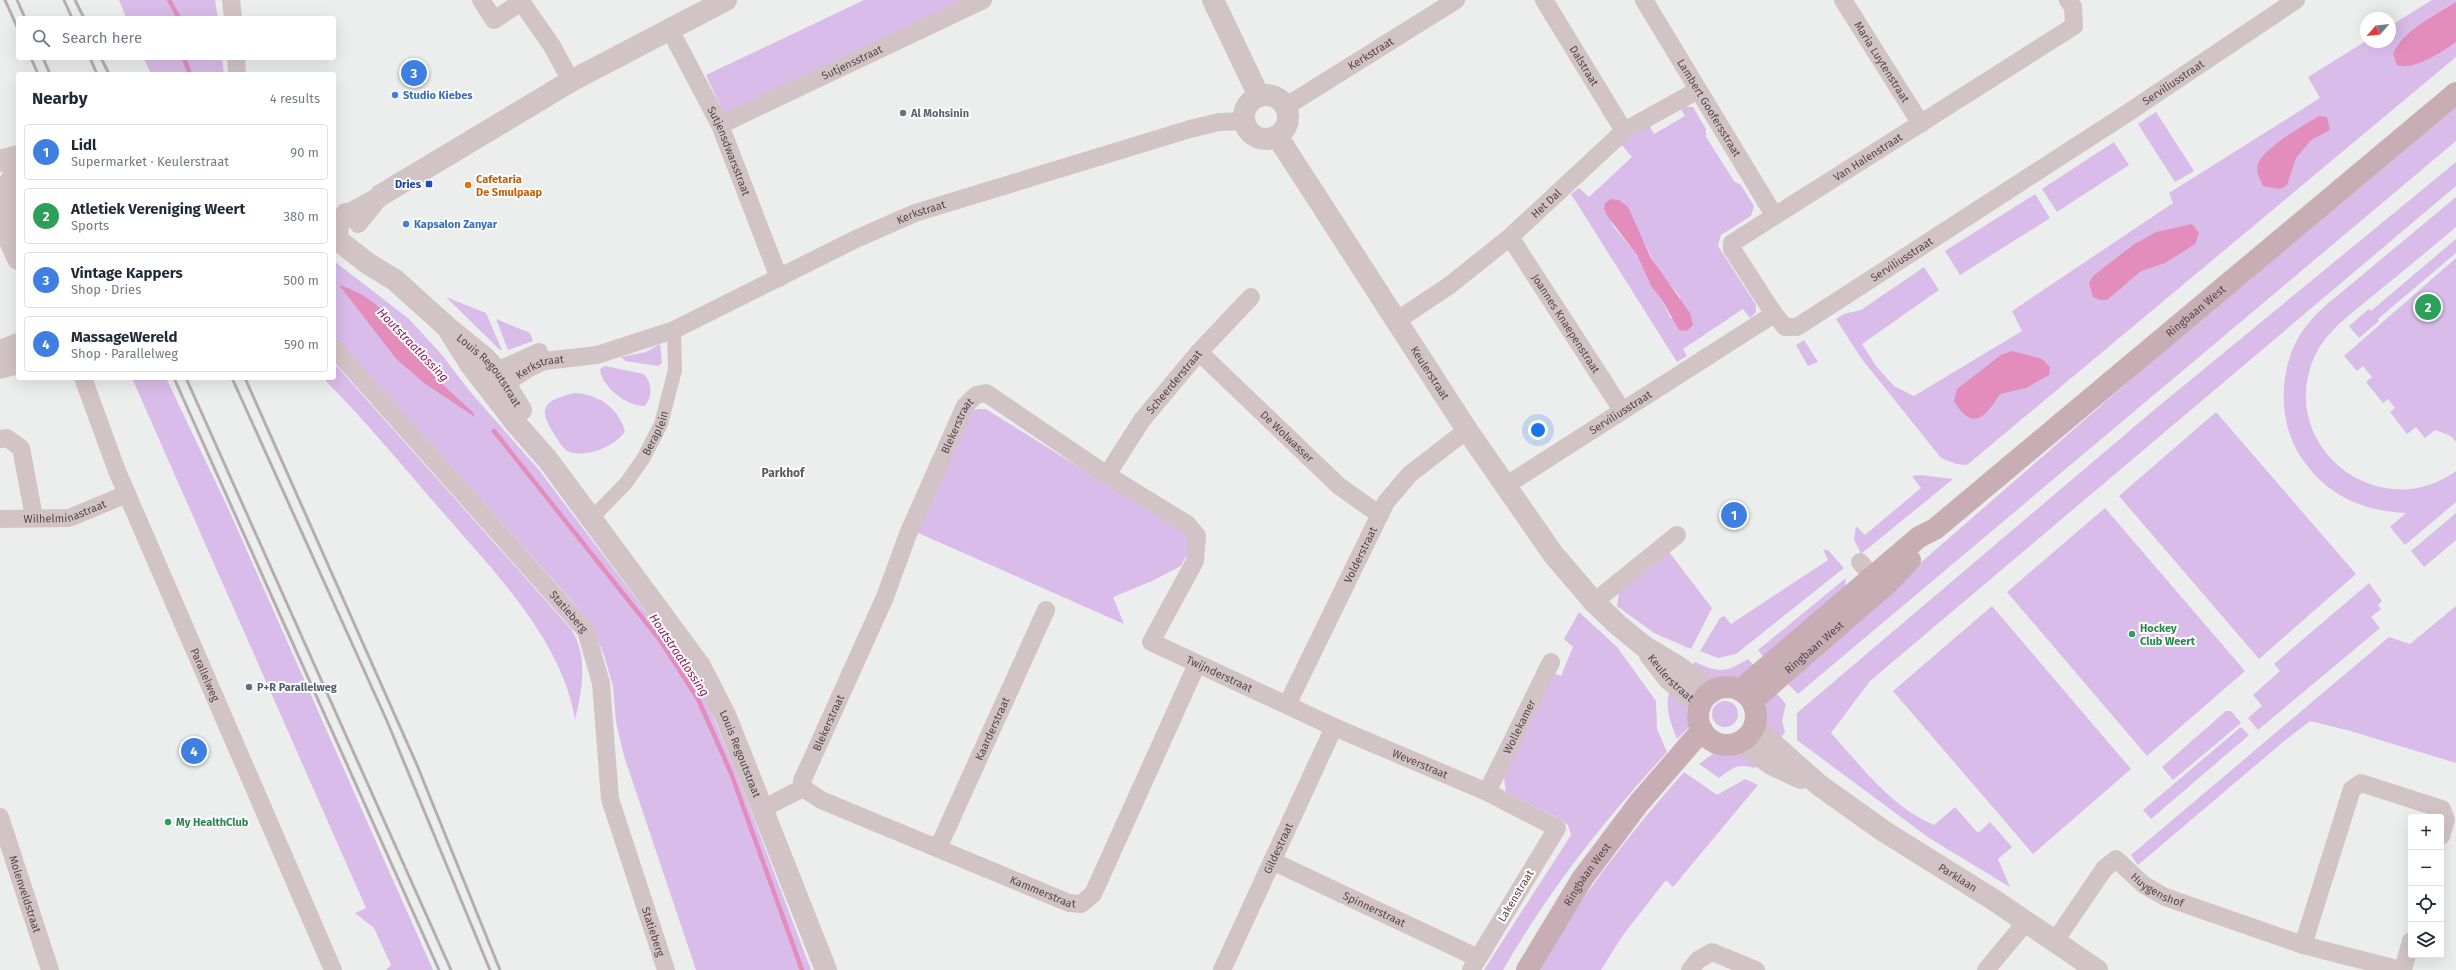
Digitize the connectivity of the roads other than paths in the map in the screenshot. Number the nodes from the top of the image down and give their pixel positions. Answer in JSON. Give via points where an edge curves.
{"nodes":[{"id":1,"x":231,"y":0,"type":"edge"},
{"id":2,"x":481,"y":0,"type":"edge"},
{"id":3,"x":726,"y":0,"type":"edge"},
{"id":4,"x":983,"y":0,"type":"edge"},
{"id":5,"x":1213,"y":0,"type":"edge"},
{"id":6,"x":1456,"y":0,"type":"edge"},
{"id":7,"x":1544,"y":0,"type":"edge"},
{"id":8,"x":1644,"y":0,"type":"edge"},
{"id":9,"x":1843,"y":0,"type":"edge"},
{"id":10,"x":2296,"y":0,"type":"edge"},
{"id":11,"x":521,"y":1,"type":"edge"},
{"id":12,"x":2074,"y":2,"type":"edge"},
{"id":13,"x":233,"y":16,"type":"edge"},
{"id":14,"x":669,"y":28,"type":"junction"},
{"id":15,"x":236,"y":60,"type":"edge"},
{"id":16,"x":237,"y":72,"type":"edge"},
{"id":17,"x":571,"y":81,"type":"junction"},
{"id":18,"x":1698,"y":90,"type":"junction"},
{"id":19,"x":2456,"y":93,"type":"edge"},
{"id":20,"x":1259,"y":96,"type":"junction"},
{"id":21,"x":1285,"y":107,"type":"junction"},
{"id":22,"x":1244,"y":121,"type":"junction"},
{"id":23,"x":1921,"y":124,"type":"junction"},
{"id":24,"x":720,"y":125,"type":"junction"},
{"id":25,"x":1624,"y":131,"type":"junction"},
{"id":26,"x":1277,"y":136,"type":"junction"},
{"id":27,"x":16,"y":159,"type":"edge"},
{"id":28,"x":7,"y":170,"type":"edge"},
{"id":29,"x":381,"y":195,"type":"joint"},
{"id":30,"x":1774,"y":216,"type":"junction"},
{"id":31,"x":0,"y":219,"type":"edge"},
{"id":32,"x":16,"y":223,"type":"edge"},
{"id":33,"x":342,"y":227,"type":"edge"},
{"id":34,"x":1510,"y":237,"type":"junction"},
{"id":35,"x":16,"y":255,"type":"edge"},
{"id":36,"x":779,"y":278,"type":"junction"},
{"id":37,"x":1251,"y":296,"type":"dead end"},
{"id":38,"x":1774,"y":314,"type":"junction"},
{"id":39,"x":1396,"y":321,"type":"junction"},
{"id":40,"x":674,"y":330,"type":"junction"},
{"id":41,"x":16,"y":345,"type":"edge"},
{"id":42,"x":336,"y":350,"type":"edge"},
{"id":43,"x":0,"y":351,"type":"edge"},
{"id":44,"x":1199,"y":352,"type":"junction"},
{"id":45,"x":16,"y":364,"type":"edge"},
{"id":46,"x":0,"y":368,"type":"edge"},
{"id":47,"x":84,"y":380,"type":"edge"},
{"id":48,"x":497,"y":381,"type":"junction"},
{"id":49,"x":1622,"y":410,"type":"junction"},
{"id":50,"x":1467,"y":430,"type":"junction"},
{"id":51,"x":0,"y":439,"type":"edge"},
{"id":52,"x":1107,"y":475,"type":"junction"},
{"id":53,"x":1505,"y":486,"type":"junction"},
{"id":54,"x":127,"y":494,"type":"junction"},
{"id":55,"x":1380,"y":515,"type":"junction"},
{"id":56,"x":34,"y":517,"type":"junction"},
{"id":57,"x":592,"y":518,"type":"junction"},
{"id":58,"x":0,"y":520,"type":"edge"},
{"id":59,"x":1677,"y":535,"type":"dead end"},
{"id":60,"x":1594,"y":602,"type":"junction"},
{"id":61,"x":1046,"y":610,"type":"dead end"},
{"id":62,"x":1151,"y":642,"type":"joint"},
{"id":63,"x":1551,"y":662,"type":"dead end"},
{"id":64,"x":1197,"y":664,"type":"junction"},
{"id":65,"x":1746,"y":696,"type":"junction"},
{"id":66,"x":1706,"y":699,"type":"junction"},
{"id":67,"x":1287,"y":706,"type":"junction"},
{"id":68,"x":1334,"y":727,"type":"junction"},
{"id":69,"x":1747,"y":735,"type":"junction"},
{"id":70,"x":1708,"y":736,"type":"junction"},
{"id":71,"x":803,"y":788,"type":"junction"},
{"id":72,"x":1488,"y":792,"type":"junction"},
{"id":73,"x":762,"y":809,"type":"junction"},
{"id":74,"x":2444,"y":814,"type":"edge"},
{"id":75,"x":2444,"y":814,"type":"edge"},
{"id":76,"x":0,"y":817,"type":"edge"},
{"id":77,"x":1552,"y":824,"type":"joint"},
{"id":78,"x":2444,"y":826,"type":"edge"},
{"id":79,"x":938,"y":848,"type":"junction"},
{"id":80,"x":1272,"y":861,"type":"junction"},
{"id":81,"x":2026,"y":922,"type":"junction"},
{"id":82,"x":2055,"y":941,"type":"junction"},
{"id":83,"x":2302,"y":945,"type":"junction"},
{"id":84,"x":2408,"y":951,"type":"edge"},
{"id":85,"x":1474,"y":964,"type":"edge"},
{"id":86,"x":50,"y":970,"type":"edge"},
{"id":87,"x":333,"y":970,"type":"edge"},
{"id":88,"x":666,"y":970,"type":"edge"},
{"id":89,"x":826,"y":970,"type":"edge"},
{"id":90,"x":1222,"y":970,"type":"edge"},
{"id":91,"x":1527,"y":970,"type":"edge"},
{"id":92,"x":1690,"y":970,"type":"edge"},
{"id":93,"x":1756,"y":970,"type":"edge"},
{"id":94,"x":1986,"y":970,"type":"edge"},
{"id":95,"x":2097,"y":970,"type":"edge"},
{"id":96,"x":2402,"y":970,"type":"edge"}],
"edges":[{"from":1,"to":13,"type":"street"},
{"from":2,"to":11,"type":"street","via":[[494,20]]},
{"from":3,"to":14,"type":"street"},
{"from":4,"to":24,"type":"street","name":"Sutjensstraat"},
{"from":5,"to":20,"type":"street"},
{"from":6,"to":21,"type":"street","name":"Kerkstraat"},
{"from":7,"to":25,"type":"street","name":"Dalstraat"},
{"from":8,"to":18,"type":"street","name":"Lambert Goofersstraat"},
{"from":9,"to":23,"type":"street","name":"Maria Luytenstraat"},
{"from":10,"to":38,"type":"street","name":"Serviliusstraat","via":[[1798,327],[1785,327]]},
{"from":11,"to":17,"type":"street"},
{"from":12,"to":23,"type":"street","name":"Van Halenstraat","via":[[2074,26]]},
{"from":14,"to":17,"type":"street"},
{"from":14,"to":24,"type":"street","name":"Sutjensdwarsstraat"},
{"from":15,"to":16,"type":"street"},
{"from":17,"to":29,"type":"street"},
{"from":18,"to":25,"type":"street","name":"Het Dal"},
{"from":18,"to":30,"type":"street","name":"Lambert Goofersstraat"},
{"from":19,"to":65,"type":"main road","name":"Ringbaan West","via":[[1935,529],[1919,537],[1865,577]]},
{"from":20,"to":21,"type":"street","via":[[1274,97]]},
{"from":20,"to":22,"type":"street","via":[[1248,104]]},
{"from":21,"to":26,"type":"street","via":[[1288,121]]},
{"from":22,"to":26,"type":"street","via":[[1257,137],[1267,139]]},
{"from":22,"to":36,"type":"street","name":"Kerkstraat","via":[[1219,122],[1190,129],[914,213]]},
{"from":23,"to":30,"type":"street","name":"Van Halenstraat"},
{"from":24,"to":36,"type":"street","name":"Sutjensdwarsstraat"},
{"from":25,"to":34,"type":"street","name":"Het Dal"},
{"from":26,"to":39,"type":"street","name":"Keulerstraat"},
{"from":27,"to":28,"type":"street"},
{"from":28,"to":32,"type":"street","via":[[7,204]]},
{"from":29,"to":33,"type":"street"},
{"from":30,"to":38,"type":"street","name":"Van Halenstraat","via":[[1732,243],[1732,249]]},
{"from":31,"to":35,"type":"street"},
{"from":33,"to":48,"type":"street","name":"Louis Regoutstraat","via":[[447,327],[470,364]]},
{"from":34,"to":39,"type":"street","name":"Het Dal","via":[[1450,285]]},
{"from":34,"to":49,"type":"street","name":"Joannes Knaepenstraat"},
{"from":36,"to":40,"type":"street","name":"Kerkstraat"},
{"from":37,"to":44,"type":"street","name":"Scheerderstraat"},
{"from":38,"to":49,"type":"street","name":"Serviliusstraat"},
{"from":39,"to":50,"type":"street","name":"Keulerstraat"},
{"from":40,"to":48,"type":"street","name":"Kerkstraat","via":[[597,355],[544,361]]},
{"from":40,"to":57,"type":"street","name":"Beraplein","via":[[675,370],[661,424],[643,459],[626,483]]},
{"from":41,"to":43,"type":"street"},
{"from":42,"to":88,"type":"street","name":"Statieberg","via":[[586,631],[601,683],[610,799]]},
{"from":44,"to":52,"type":"street","name":"Scheerderstraat","via":[[1142,420]]},
{"from":44,"to":55,"type":"street","name":"De Wolwasser","via":[[1339,486]]},
{"from":45,"to":46,"type":"street"},
{"from":47,"to":54,"type":"street","name":"Parallelweg"},
{"from":48,"to":57,"type":"street","name":"Louis Regoutstraat","via":[[518,426],[548,460]]},
{"from":49,"to":53,"type":"street","name":"Serviliusstraat"},
{"from":50,"to":53,"type":"street","name":"Keulerstraat"},
{"from":50,"to":55,"type":"street","name":"Volderstraat","via":[[1410,474],[1386,502]]},
{"from":51,"to":56,"type":"street","via":[[7,438],[21,448]]},
{"from":52,"to":62,"type":"street","name":"Blekerstraat","via":[[1187,524],[1197,536],[1195,561]]},
{"from":52,"to":71,"type":"street","name":"Blekerstraat","via":[[986,393],[976,395],[965,406],[908,534],[885,597],[802,781]]},
{"from":53,"to":60,"type":"street","name":"Keulerstraat","via":[[1553,554]]},
{"from":54,"to":56,"type":"street","name":"Wilhelminastraat","via":[[69,518],[44,520]]},
{"from":54,"to":87,"type":"street","name":"Parallelweg"},
{"from":55,"to":67,"type":"street","name":"Volderstraat"},
{"from":56,"to":58,"type":"street","name":"Wilhelminastraat"},
{"from":57,"to":73,"type":"street","name":"Louis Regoutstraat","via":[[700,666],[726,717]]},
{"from":59,"to":60,"type":"street"},
{"from":60,"to":66,"type":"street","name":"Keulerstraat","via":[[1645,647],[1680,668]]},
{"from":61,"to":79,"type":"street","name":"Kaarderstraat"},
{"from":62,"to":64,"type":"street","name":"Twijnderstraat"},
{"from":63,"to":72,"type":"street","name":"Wollekamer"},
{"from":64,"to":67,"type":"street","name":"Twijnderstraat"},
{"from":64,"to":79,"type":"street","name":"Kammerstraat","via":[[1093,894],[1081,904],[1069,903]]},
{"from":65,"to":66,"type":"main road","via":[[1729,688]]},
{"from":65,"to":69,"type":"main road","via":[[1756,714]]},
{"from":66,"to":70,"type":"main road","via":[[1698,718]]},
{"from":67,"to":68,"type":"street","name":"Weverstraat"},
{"from":68,"to":72,"type":"street","name":"Weverstraat"},
{"from":68,"to":80,"type":"street","name":"Gildestraat"},
{"from":69,"to":70,"type":"main road","via":[[1727,746]]},
{"from":69,"to":81,"type":"street","name":"Parklaan","via":[[1778,768],[1819,785],[1886,832]]},
{"from":70,"to":91,"type":"main road","name":"Ringbaan West","via":[[1679,753],[1656,785],[1639,803],[1582,879]]},
{"from":71,"to":73,"type":"street"},
{"from":71,"to":79,"type":"street","name":"Kammerstraat","via":[[821,800]]},
{"from":72,"to":77,"type":"street","name":"Weverstraat"},
{"from":73,"to":89,"type":"street","name":"Louis Regoutstraat"},
{"from":74,"to":83,"type":"street","via":[[2442,809],[2361,783],[2352,789]]},
{"from":75,"to":78,"type":"street","via":[[2446,820]]},
{"from":76,"to":86,"type":"street","name":"Molenveldstraat"},
{"from":77,"to":85,"type":"street","name":"Lakenstraat","via":[[1557,828]]},
{"from":80,"to":85,"type":"street","name":"Spinnerstraat"},
{"from":80,"to":90,"type":"street","name":"Gildestraat"},
{"from":81,"to":82,"type":"street","name":"Parklaan"},
{"from":81,"to":94,"type":"street"},
{"from":82,"to":83,"type":"street","name":"Huygenshof","via":[[2104,869],[2116,859],[2144,884],[2165,897]]},
{"from":82,"to":95,"type":"street","name":"Parklaan"},
{"from":83,"to":96,"type":"street","name":"Huygenshof"},
{"from":84,"to":96,"type":"street","name":"Huygenshof"},
{"from":92,"to":93,"type":"street","via":[[1698,960],[1712,952]]}]}
